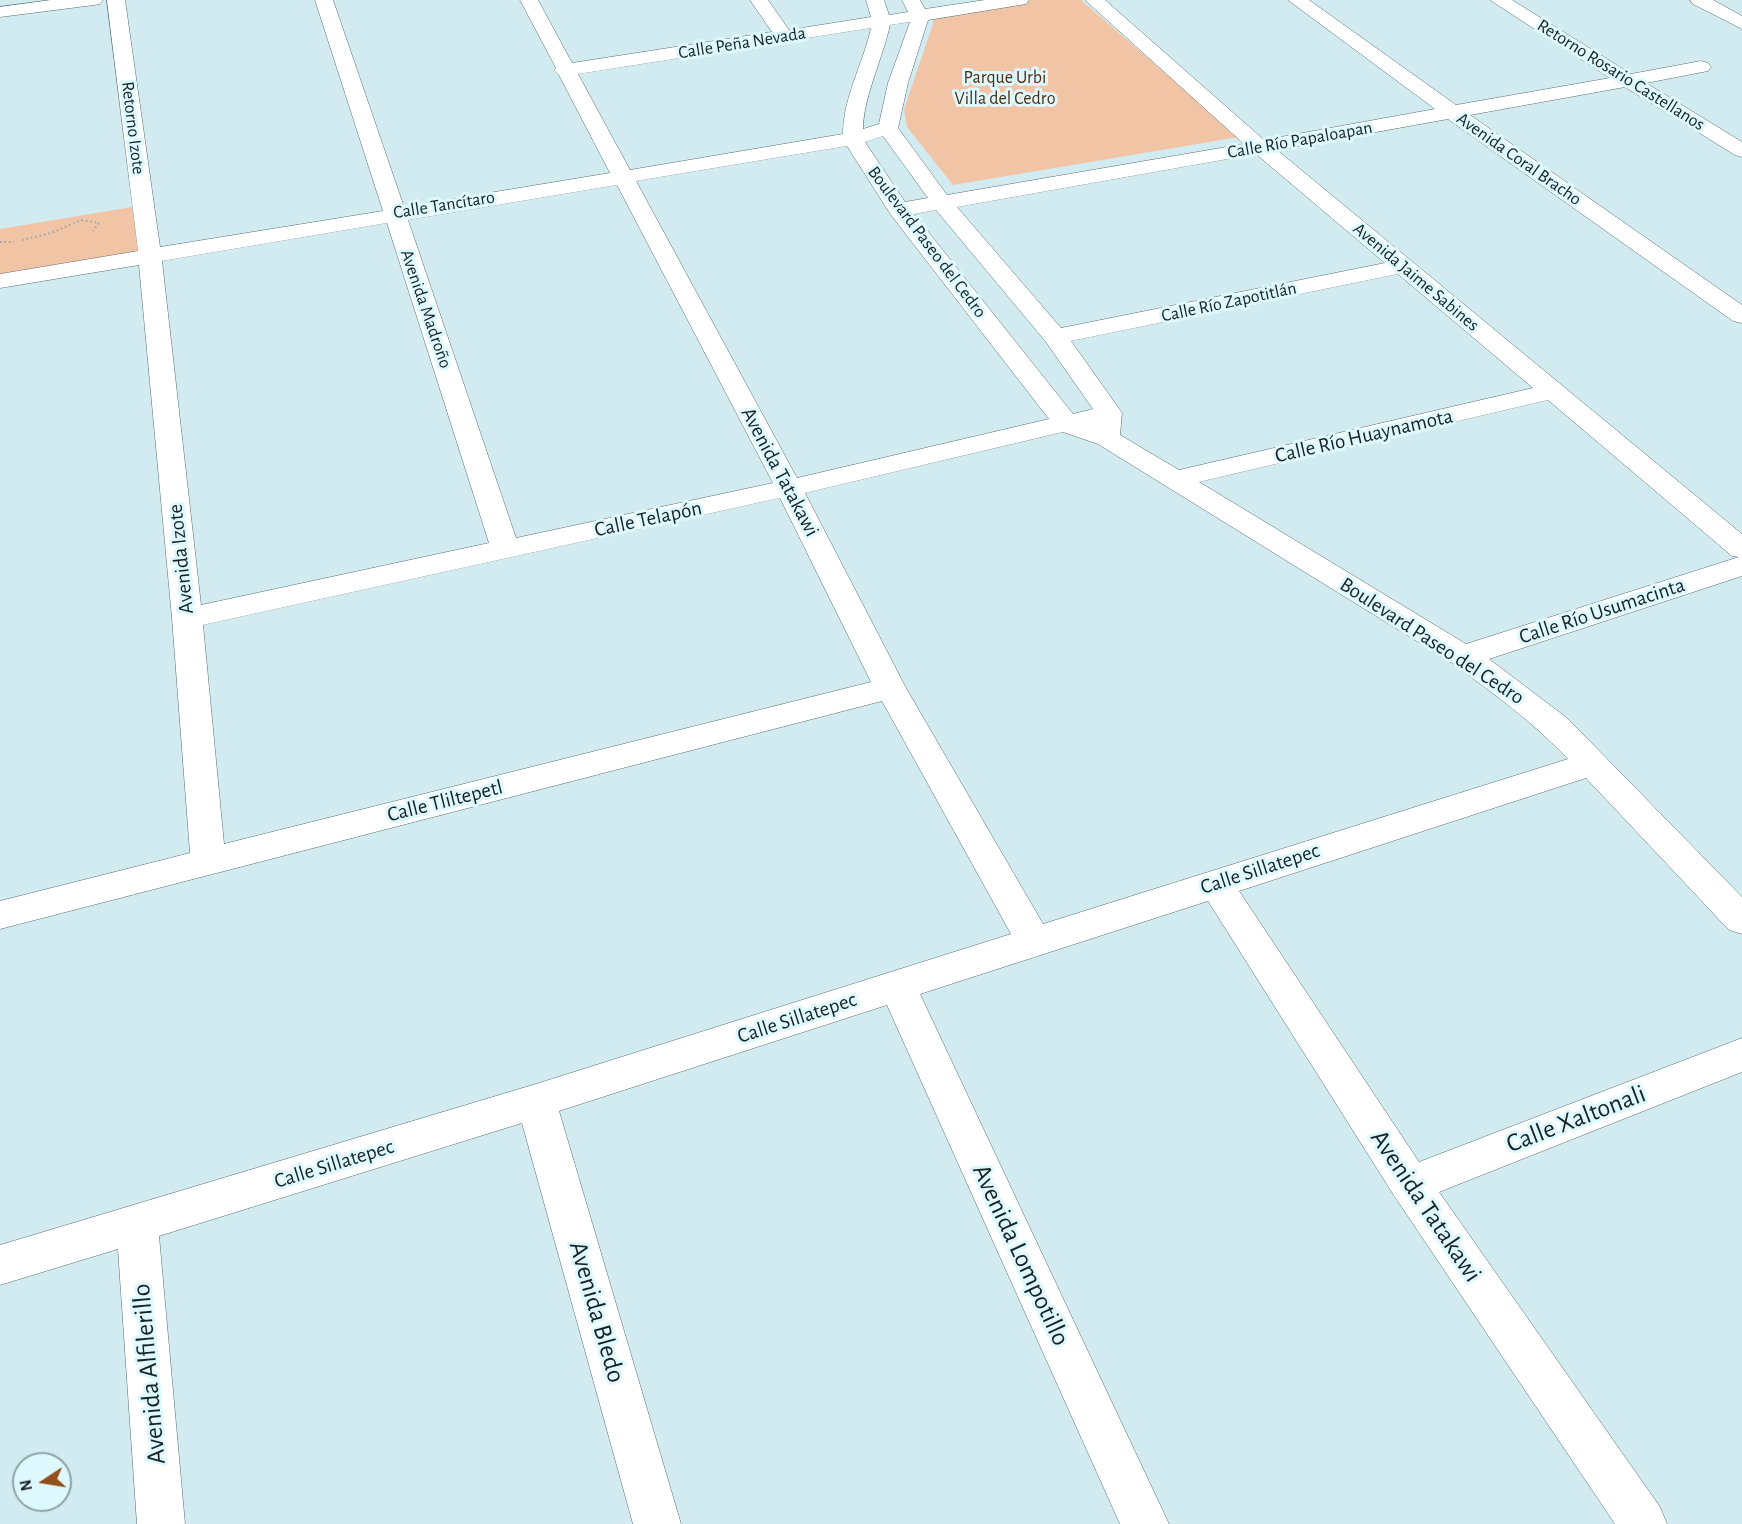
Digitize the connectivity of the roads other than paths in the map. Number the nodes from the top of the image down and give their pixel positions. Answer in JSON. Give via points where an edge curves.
{"nodes":[{"id":1,"x":94,"y":0,"type":"edge"},
{"id":2,"x":116,"y":0,"type":"edge"},
{"id":3,"x":324,"y":0,"type":"edge"},
{"id":4,"x":529,"y":0,"type":"edge"},
{"id":5,"x":759,"y":0,"type":"edge"},
{"id":6,"x":1020,"y":0,"type":"edge"},
{"id":7,"x":1094,"y":0,"type":"edge"},
{"id":8,"x":1297,"y":0,"type":"edge"},
{"id":9,"x":1499,"y":0,"type":"edge"},
{"id":10,"x":1699,"y":0,"type":"edge"},
{"id":11,"x":915,"y":8,"type":"edge"},
{"id":12,"x":878,"y":11,"type":"edge"},
{"id":13,"x":0,"y":12,"type":"edge"},
{"id":14,"x":1742,"y":23,"type":"edge"},
{"id":15,"x":784,"y":36,"type":"junction"},
{"id":16,"x":1701,"y":67,"type":"dead end"},
{"id":17,"x":564,"y":70,"type":"junction"},
{"id":18,"x":1625,"y":79,"type":"junction"},
{"id":19,"x":1452,"y":112,"type":"junction"},
{"id":20,"x":888,"y":128,"type":"junction"},
{"id":21,"x":853,"y":139,"type":"junction"},
{"id":22,"x":1260,"y":147,"type":"junction"},
{"id":23,"x":1742,"y":151,"type":"edge"},
{"id":24,"x":622,"y":176,"type":"junction"},
{"id":25,"x":942,"y":203,"type":"junction"},
{"id":26,"x":899,"y":210,"type":"junction"},
{"id":27,"x":393,"y":214,"type":"junction"},
{"id":28,"x":150,"y":256,"type":"junction"},
{"id":29,"x":1404,"y":266,"type":"junction"},
{"id":30,"x":0,"y":281,"type":"edge"},
{"id":31,"x":1742,"y":316,"type":"edge"},
{"id":32,"x":1055,"y":338,"type":"junction"},
{"id":33,"x":1554,"y":392,"type":"junction"},
{"id":34,"x":1067,"y":424,"type":"junction"},
{"id":35,"x":1108,"y":426,"type":"junction"},
{"id":36,"x":1174,"y":480,"type":"junction"},
{"id":37,"x":789,"y":488,"type":"junction"},
{"id":38,"x":1742,"y":549,"type":"edge"},
{"id":39,"x":507,"y":550,"type":"junction"},
{"id":40,"x":1742,"y":566,"type":"edge"},
{"id":41,"x":187,"y":618,"type":"junction"},
{"id":42,"x":1463,"y":656,"type":"junction"},
{"id":43,"x":890,"y":688,"type":"junction"},
{"id":44,"x":1593,"y":764,"type":"junction"},
{"id":45,"x":208,"y":862,"type":"junction"},
{"id":46,"x":1215,"y":883,"type":"junction"},
{"id":47,"x":0,"y":915,"type":"edge"},
{"id":48,"x":1742,"y":920,"type":"edge"},
{"id":49,"x":1034,"y":942,"type":"junction"},
{"id":50,"x":897,"y":986,"type":"junction"},
{"id":51,"x":1742,"y":1055,"type":"edge"},
{"id":52,"x":536,"y":1101,"type":"junction"},
{"id":53,"x":1410,"y":1184,"type":"junction"},
{"id":54,"x":137,"y":1225,"type":"junction"},
{"id":55,"x":0,"y":1265,"type":"edge"},
{"id":56,"x":161,"y":1524,"type":"edge"},
{"id":57,"x":657,"y":1524,"type":"edge"},
{"id":58,"x":1144,"y":1524,"type":"edge"},
{"id":59,"x":1643,"y":1524,"type":"edge"}],
"edges":[{"from":1,"to":13,"type":"street"},
{"from":2,"to":28,"type":"street","name":"Retorno Izote"},
{"from":3,"to":27,"type":"street","name":"Avenida Madroño"},
{"from":4,"to":17,"type":"street","name":"Avenida Tatakawi"},
{"from":5,"to":15,"type":"street"},
{"from":6,"to":11,"type":"street","name":"Calle Peña Nevada"},
{"from":7,"to":22,"type":"street","name":"Avenida Jaime Sabines"},
{"from":8,"to":19,"type":"street","name":"Avenida Coral Bracho"},
{"from":9,"to":18,"type":"street","name":"Retorno Rosario Castellanos"},
{"from":10,"to":14,"type":"street"},
{"from":11,"to":12,"type":"street","name":"Calle Peña Nevada"},
{"from":11,"to":20,"type":"street"},
{"from":12,"to":15,"type":"street","name":"Calle Peña Nevada"},
{"from":12,"to":21,"type":"street","via":[[875,52],[852,116]]},
{"from":15,"to":17,"type":"street","name":"Calle Peña Nevada"},
{"from":16,"to":18,"type":"street","name":"Calle Río Papaloapan"},
{"from":17,"to":24,"type":"street","name":"Avenida Tatakawi"},
{"from":18,"to":19,"type":"street","name":"Calle Río Papaloapan"},
{"from":18,"to":23,"type":"street","name":"Retorno Rosario Castellanos"},
{"from":19,"to":22,"type":"street","name":"Calle Río Papaloapan"},
{"from":19,"to":31,"type":"street","name":"Avenida Coral Bracho"},
{"from":20,"to":21,"type":"street","name":"Calle Tancítaro"},
{"from":20,"to":25,"type":"street","name":"Boulevard Paseo del Cedro"},
{"from":21,"to":24,"type":"street","name":"Calle Tancítaro"},
{"from":21,"to":26,"type":"street","name":"Boulevard Paseo del Cedro"},
{"from":22,"to":25,"type":"street","name":"Calle Río Papaloapan"},
{"from":22,"to":29,"type":"street","name":"Avenida Jaime Sabines"},
{"from":24,"to":27,"type":"street","name":"Calle Tancítaro"},
{"from":24,"to":37,"type":"street","name":"Avenida Tatakawi"},
{"from":25,"to":26,"type":"street","name":"Calle Río Papaloapan"},
{"from":25,"to":32,"type":"street","name":"Boulevard Paseo del Cedro"},
{"from":26,"to":34,"type":"street","name":"Boulevard Paseo del Cedro"},
{"from":27,"to":28,"type":"street","name":"Calle Tancítaro"},
{"from":27,"to":39,"type":"street","name":"Avenida Madroño"},
{"from":28,"to":30,"type":"street","name":"Calle Tancítaro"},
{"from":28,"to":41,"type":"street","name":"Avenida Izote"},
{"from":29,"to":32,"type":"street","name":"Calle Río Zapotitlán"},
{"from":29,"to":33,"type":"street","name":"Avenida Jaime Sabines"},
{"from":32,"to":35,"type":"street","name":"Boulevard Paseo del Cedro"},
{"from":33,"to":36,"type":"street","name":"Calle Río Huaynamota"},
{"from":33,"to":38,"type":"street","name":"Avenida Jaime Sabines"},
{"from":34,"to":35,"type":"street","name":"Calle Telapón"},
{"from":34,"to":37,"type":"street","name":"Calle Telapón"},
{"from":35,"to":36,"type":"street","name":"Boulevard Paseo del Cedro"},
{"from":36,"to":42,"type":"street","name":"Boulevard Paseo del Cedro"},
{"from":37,"to":39,"type":"street","name":"Calle Telapón"},
{"from":37,"to":43,"type":"street","name":"Avenida Tatakawi"},
{"from":39,"to":41,"type":"street","name":"Calle Telapón"},
{"from":40,"to":42,"type":"street","name":"Calle Río Usumacinta"},
{"from":41,"to":45,"type":"street","name":"Avenida Izote"},
{"from":42,"to":44,"type":"street","name":"Boulevard Paseo del Cedro","via":[[1540,714]]},
{"from":43,"to":45,"type":"street","name":"Calle Tliltepetl"},
{"from":43,"to":49,"type":"street","name":"Avenida Tatakawi"},
{"from":44,"to":46,"type":"street","name":"Calle Sillatepec"},
{"from":44,"to":48,"type":"street","name":"Boulevard Paseo del Cedro"},
{"from":45,"to":47,"type":"street","name":"Calle Tliltepetl"},
{"from":46,"to":49,"type":"street","name":"Calle Sillatepec"},
{"from":46,"to":53,"type":"street","name":"Avenida Tatakawi"},
{"from":49,"to":50,"type":"street","name":"Calle Sillatepec"},
{"from":50,"to":52,"type":"street","name":"Calle Sillatepec"},
{"from":50,"to":58,"type":"street","name":"Avenida Lompotillo"},
{"from":51,"to":53,"type":"street","name":"Calle Xaltonali"},
{"from":52,"to":54,"type":"street","name":"Calle Sillatepec"},
{"from":52,"to":57,"type":"street","name":"Avenida Bledo"},
{"from":53,"to":59,"type":"street","name":"Avenida Tatakawi"},
{"from":54,"to":55,"type":"street","name":"Calle Sillatepec"},
{"from":54,"to":56,"type":"street","name":"Avenida Alfilerillo"}]}
